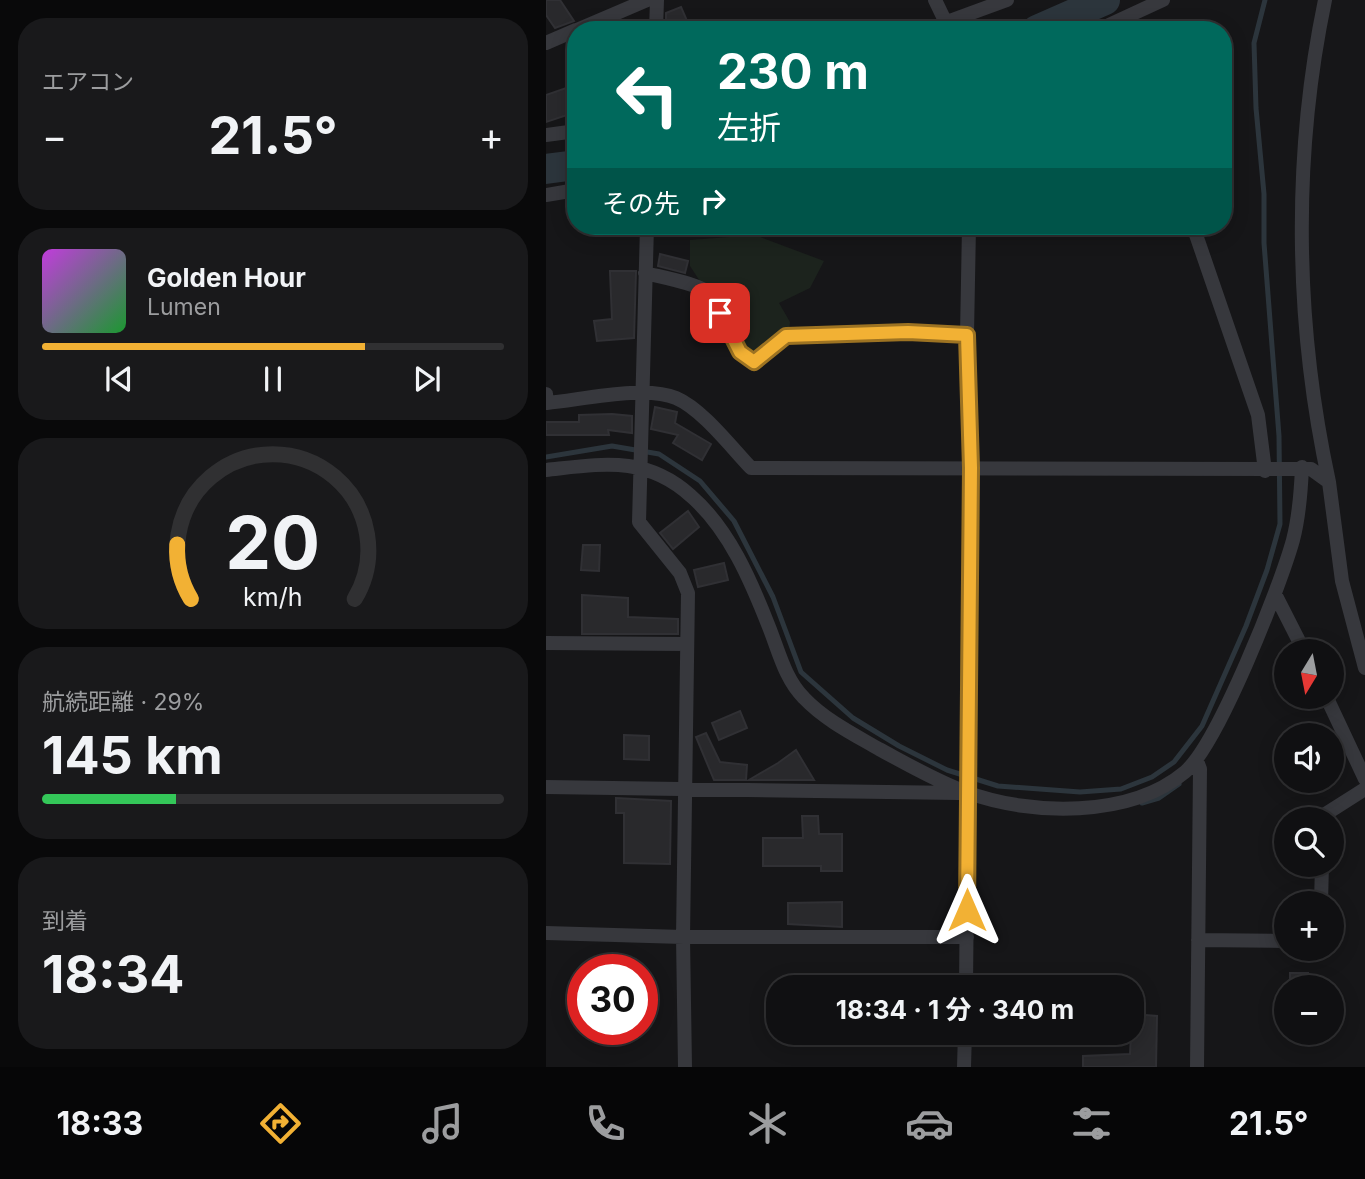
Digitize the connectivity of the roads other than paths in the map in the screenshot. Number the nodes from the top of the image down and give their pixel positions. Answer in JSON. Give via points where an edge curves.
{"nodes":[{"id":1,"x":648,"y":0,"type":"edge"},
{"id":2,"x":657,"y":0,"type":"edge"},
{"id":3,"x":935,"y":0,"type":"edge"},
{"id":4,"x":1007,"y":0,"type":"edge"},
{"id":5,"x":1163,"y":0,"type":"edge"},
{"id":6,"x":1325,"y":0,"type":"edge"},
{"id":7,"x":598,"y":21,"type":"edge"},
{"id":8,"x":656,"y":21,"type":"edge"},
{"id":9,"x":945,"y":21,"type":"edge"},
{"id":10,"x":961,"y":21,"type":"edge"},
{"id":11,"x":1118,"y":21,"type":"edge"},
{"id":12,"x":567,"y":34,"type":"edge"},
{"id":13,"x":546,"y":43,"type":"edge"},
{"id":14,"x":567,"y":132,"type":"edge"},
{"id":15,"x":546,"y":135,"type":"edge"},
{"id":16,"x":567,"y":192,"type":"edge"},
{"id":17,"x":546,"y":195,"type":"edge"},
{"id":18,"x":647,"y":235,"type":"edge"},
{"id":19,"x":969,"y":235,"type":"edge"},
{"id":20,"x":1196,"y":235,"type":"edge"},
{"id":21,"x":645,"y":273,"type":"junction"},
{"id":22,"x":967,"y":335,"type":"junction"},
{"id":23,"x":546,"y":394,"type":"edge"},
{"id":24,"x":644,"y":394,"type":"junction"},
{"id":25,"x":640,"y":465,"type":"junction"},
{"id":26,"x":1302,"y":467,"type":"junction"},
{"id":27,"x":971,"y":468,"type":"junction"},
{"id":28,"x":546,"y":470,"type":"edge"},
{"id":29,"x":1265,"y":471,"type":"junction"},
{"id":30,"x":1329,"y":482,"type":"junction"},
{"id":31,"x":1275,"y":594,"type":"junction"},
{"id":32,"x":1298,"y":639,"type":"edge"},
{"id":33,"x":546,"y":643,"type":"edge"},
{"id":34,"x":686,"y":644,"type":"junction"},
{"id":35,"x":1365,"y":668,"type":"edge"},
{"id":36,"x":1332,"y":709,"type":"edge"},
{"id":37,"x":1197,"y":761,"type":"junction"},
{"id":38,"x":1365,"y":779,"type":"edge"},
{"id":39,"x":546,"y":787,"type":"edge"},
{"id":40,"x":1365,"y":789,"type":"edge"},
{"id":41,"x":687,"y":790,"type":"junction"},
{"id":42,"x":967,"y":793,"type":"junction"},
{"id":43,"x":1337,"y":807,"type":"edge"},
{"id":44,"x":546,"y":933,"type":"edge"},
{"id":45,"x":683,"y":937,"type":"junction"},
{"id":46,"x":967,"y":937,"type":"junction"},
{"id":47,"x":1198,"y":940,"type":"junction"},
{"id":48,"x":1274,"y":941,"type":"edge"},
{"id":49,"x":966,"y":975,"type":"edge"},
{"id":50,"x":965,"y":1045,"type":"edge"},
{"id":51,"x":685,"y":1067,"type":"edge"},
{"id":52,"x":964,"y":1067,"type":"edge"},
{"id":53,"x":1197,"y":1067,"type":"edge"}],
"edges":[{"from":1,"to":7,"type":"street"},
{"from":2,"to":8,"type":"street"},
{"from":3,"to":9,"type":"street"},
{"from":4,"to":10,"type":"street"},
{"from":5,"to":11,"type":"street"},
{"from":6,"to":30,"type":"street","via":[[1311,64],[1302,290],[1315,419]]},
{"from":12,"to":13,"type":"street"},
{"from":14,"to":15,"type":"street"},
{"from":16,"to":17,"type":"street"},
{"from":18,"to":21,"type":"street"},
{"from":19,"to":22,"type":"street"},
{"from":20,"to":29,"type":"street","via":[[1258,415]]},
{"from":21,"to":22,"type":"street","via":[[711,294],[740,352],[754,362],[786,336]]},
{"from":21,"to":24,"type":"street"},
{"from":22,"to":27,"type":"street"},
{"from":23,"to":24,"type":"street","via":[[547,403]]},
{"from":24,"to":25,"type":"street"},
{"from":24,"to":27,"type":"street","via":[[676,398],[708,422],[751,468]]},
{"from":25,"to":28,"type":"street"},
{"from":25,"to":34,"type":"street","via":[[639,522],[680,573],[688,593]]},
{"from":25,"to":42,"type":"street","via":[[691,495],[723,533],[740,562],[790,681],[804,698],[845,730]]},
{"from":26,"to":29,"type":"street"},
{"from":26,"to":30,"type":"street"},
{"from":26,"to":31,"type":"street","via":[[1293,539]]},
{"from":27,"to":29,"type":"street"},
{"from":27,"to":42,"type":"street"},
{"from":30,"to":35,"type":"street","via":[[1342,581]]},
{"from":31,"to":32,"type":"street"},
{"from":31,"to":37,"type":"street"},
{"from":33,"to":34,"type":"street"},
{"from":34,"to":41,"type":"street"},
{"from":36,"to":38,"type":"street"},
{"from":37,"to":42,"type":"street","via":[[1161,788],[1099,806],[1033,806]]},
{"from":37,"to":47,"type":"street"},
{"from":39,"to":41,"type":"street"},
{"from":40,"to":43,"type":"street"},
{"from":41,"to":42,"type":"street"},
{"from":41,"to":45,"type":"street"},
{"from":42,"to":46,"type":"street"},
{"from":44,"to":45,"type":"street"},
{"from":45,"to":46,"type":"street"},
{"from":45,"to":51,"type":"street"},
{"from":46,"to":49,"type":"street"},
{"from":47,"to":48,"type":"street"},
{"from":47,"to":53,"type":"street"},
{"from":50,"to":52,"type":"street"}]}
